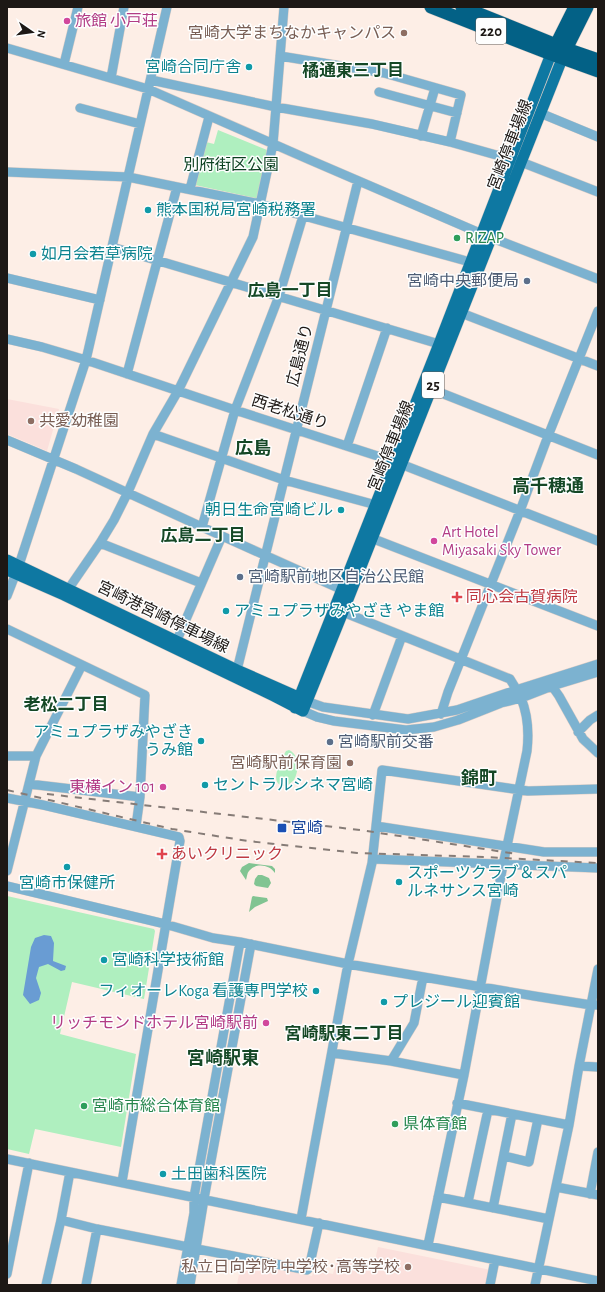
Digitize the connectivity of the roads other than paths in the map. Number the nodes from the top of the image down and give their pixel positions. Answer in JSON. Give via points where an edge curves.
{"nodes":[{"id":1,"x":78,"y":7,"type":"edge"},
{"id":2,"x":124,"y":7,"type":"edge"},
{"id":3,"x":167,"y":7,"type":"edge"},
{"id":4,"x":284,"y":7,"type":"edge"},
{"id":5,"x":431,"y":7,"type":"edge"},
{"id":6,"x":462,"y":7,"type":"edge"},
{"id":7,"x":574,"y":7,"type":"edge"},
{"id":8,"x":587,"y":7,"type":"edge"},
{"id":9,"x":7,"y":48,"type":"edge"},
{"id":10,"x":559,"y":52,"type":"junction"},
{"id":11,"x":280,"y":56,"type":"junction"},
{"id":12,"x":598,"y":60,"type":"edge"},
{"id":13,"x":64,"y":64,"type":"junction"},
{"id":14,"x":598,"y":71,"type":"edge"},
{"id":15,"x":111,"y":78,"type":"junction"},
{"id":16,"x":151,"y":80,"type":"junction"},
{"id":17,"x":435,"y":88,"type":"junction"},
{"id":18,"x":148,"y":89,"type":"junction"},
{"id":19,"x":379,"y":92,"type":"dead end"},
{"id":20,"x":430,"y":105,"type":"junction"},
{"id":21,"x":276,"y":107,"type":"junction"},
{"id":22,"x":80,"y":108,"type":"dead end"},
{"id":23,"x":457,"y":113,"type":"junction"},
{"id":24,"x":540,"y":113,"type":"junction"},
{"id":25,"x":209,"y":117,"type":"junction"},
{"id":26,"x":140,"y":124,"type":"junction"},
{"id":27,"x":421,"y":136,"type":"junction"},
{"id":28,"x":598,"y":137,"type":"edge"},
{"id":29,"x":450,"y":142,"type":"junction"},
{"id":30,"x":273,"y":144,"type":"junction"},
{"id":31,"x":516,"y":160,"type":"junction"},
{"id":32,"x":7,"y":172,"type":"edge"},
{"id":33,"x":128,"y":177,"type":"junction"},
{"id":34,"x":358,"y":181,"type":"junction"},
{"id":35,"x":177,"y":187,"type":"junction"},
{"id":36,"x":190,"y":189,"type":"junction"},
{"id":37,"x":598,"y":192,"type":"edge"},
{"id":38,"x":261,"y":204,"type":"junction"},
{"id":39,"x":303,"y":216,"type":"junction"},
{"id":40,"x":347,"y":229,"type":"junction"},
{"id":41,"x":486,"y":236,"type":"junction"},
{"id":42,"x":112,"y":247,"type":"junction"},
{"id":43,"x":158,"y":260,"type":"junction"},
{"id":44,"x":470,"y":262,"type":"junction"},
{"id":45,"x":7,"y":278,"type":"edge"},
{"id":46,"x":598,"y":280,"type":"edge"},
{"id":47,"x":232,"y":282,"type":"junction"},
{"id":48,"x":279,"y":296,"type":"junction"},
{"id":49,"x":100,"y":300,"type":"junction"},
{"id":50,"x":327,"y":310,"type":"junction"},
{"id":51,"x":456,"y":311,"type":"junction"},
{"id":52,"x":598,"y":311,"type":"edge"},
{"id":53,"x":387,"y":328,"type":"junction"},
{"id":54,"x":7,"y":339,"type":"edge"},
{"id":55,"x":439,"y":344,"type":"junction"},
{"id":56,"x":579,"y":358,"type":"junction"},
{"id":57,"x":86,"y":360,"type":"junction"},
{"id":58,"x":598,"y":366,"type":"edge"},
{"id":59,"x":127,"y":374,"type":"junction"},
{"id":60,"x":427,"y":387,"type":"junction"},
{"id":61,"x":178,"y":391,"type":"junction"},
{"id":62,"x":235,"y":410,"type":"junction"},
{"id":63,"x":296,"y":430,"type":"junction"},
{"id":64,"x":153,"y":434,"type":"junction"},
{"id":65,"x":548,"y":436,"type":"junction"},
{"id":66,"x":7,"y":440,"type":"edge"},
{"id":67,"x":347,"y":446,"type":"junction"},
{"id":68,"x":598,"y":455,"type":"edge"},
{"id":69,"x":222,"y":459,"type":"junction"},
{"id":70,"x":54,"y":460,"type":"junction"},
{"id":71,"x":397,"y":463,"type":"junction"},
{"id":72,"x":284,"y":480,"type":"junction"},
{"id":73,"x":128,"y":492,"type":"junction"},
{"id":74,"x":379,"y":508,"type":"junction"},
{"id":75,"x":520,"y":511,"type":"junction"},
{"id":76,"x":202,"y":527,"type":"junction"},
{"id":77,"x":222,"y":536,"type":"junction"},
{"id":78,"x":368,"y":537,"type":"junction"},
{"id":79,"x":598,"y":541,"type":"edge"},
{"id":80,"x":100,"y":543,"type":"junction"},
{"id":81,"x":265,"y":555,"type":"junction"},
{"id":82,"x":7,"y":560,"type":"edge"},
{"id":83,"x":14,"y":570,"type":"edge"},
{"id":84,"x":201,"y":583,"type":"junction"},
{"id":85,"x":491,"y":584,"type":"junction"},
{"id":86,"x":346,"y":591,"type":"junction"},
{"id":87,"x":66,"y":592,"type":"junction"},
{"id":88,"x":7,"y":596,"type":"edge"},
{"id":89,"x":338,"y":611,"type":"junction"},
{"id":90,"x":598,"y":626,"type":"edge"},
{"id":91,"x":7,"y":629,"type":"edge"},
{"id":92,"x":402,"y":636,"type":"junction"},
{"id":93,"x":175,"y":645,"type":"junction"},
{"id":94,"x":461,"y":660,"type":"junction"},
{"id":95,"x":598,"y":664,"type":"edge"},
{"id":96,"x":82,"y":665,"type":"junction"},
{"id":97,"x":598,"y":672,"type":"edge"},
{"id":98,"x":235,"y":674,"type":"junction"},
{"id":99,"x":552,"y":686,"type":"junction"},
{"id":100,"x":516,"y":690,"type":"junction"},
{"id":101,"x":521,"y":698,"type":"junction"},
{"id":102,"x":301,"y":704,"type":"junction"},
{"id":103,"x":441,"y":714,"type":"junction"},
{"id":104,"x":373,"y":715,"type":"junction"},
{"id":105,"x":598,"y":715,"type":"edge"},
{"id":106,"x":578,"y":732,"type":"junction"},
{"id":107,"x":598,"y":753,"type":"edge"},
{"id":108,"x":7,"y":756,"type":"edge"},
{"id":109,"x":36,"y":756,"type":"junction"},
{"id":110,"x":29,"y":784,"type":"junction"},
{"id":111,"x":598,"y":789,"type":"edge"},
{"id":112,"x":519,"y":790,"type":"junction"},
{"id":113,"x":140,"y":797,"type":"junction"},
{"id":114,"x":7,"y":798,"type":"edge"},
{"id":115,"x":25,"y":802,"type":"junction"},
{"id":116,"x":136,"y":826,"type":"junction"},
{"id":117,"x":376,"y":826,"type":"junction"},
{"id":118,"x":508,"y":847,"type":"junction"},
{"id":119,"x":598,"y":852,"type":"edge"},
{"id":120,"x":373,"y":859,"type":"junction"},
{"id":121,"x":503,"y":865,"type":"junction"},
{"id":122,"x":598,"y":868,"type":"edge"},
{"id":123,"x":7,"y":871,"type":"edge"},
{"id":124,"x":7,"y":886,"type":"edge"},
{"id":125,"x":165,"y":924,"type":"junction"},
{"id":126,"x":240,"y":942,"type":"junction"},
{"id":127,"x":251,"y":944,"type":"junction"},
{"id":128,"x":348,"y":964,"type":"junction"},
{"id":129,"x":598,"y":969,"type":"edge"},
{"id":130,"x":423,"y":977,"type":"junction"},
{"id":131,"x":480,"y":987,"type":"junction"},
{"id":132,"x":595,"y":1005,"type":"edge"},
{"id":133,"x":332,"y":1053,"type":"junction"},
{"id":134,"x":391,"y":1061,"type":"junction"},
{"id":135,"x":579,"y":1066,"type":"junction"},
{"id":136,"x":598,"y":1067,"type":"edge"},
{"id":137,"x":464,"y":1075,"type":"junction"},
{"id":138,"x":457,"y":1103,"type":"junction"},
{"id":139,"x":488,"y":1110,"type":"junction"},
{"id":140,"x":512,"y":1114,"type":"junction"},
{"id":141,"x":538,"y":1119,"type":"junction"},
{"id":142,"x":570,"y":1125,"type":"junction"},
{"id":143,"x":598,"y":1152,"type":"edge"},
{"id":144,"x":504,"y":1156,"type":"junction"},
{"id":145,"x":7,"y":1159,"type":"edge"},
{"id":146,"x":29,"y":1164,"type":"junction"},
{"id":147,"x":70,"y":1172,"type":"junction"},
{"id":148,"x":122,"y":1182,"type":"junction"},
{"id":149,"x":556,"y":1187,"type":"junction"},
{"id":150,"x":594,"y":1194,"type":"edge"},
{"id":151,"x":194,"y":1197,"type":"junction"},
{"id":152,"x":438,"y":1197,"type":"junction"},
{"id":153,"x":204,"y":1199,"type":"junction"},
{"id":154,"x":468,"y":1202,"type":"junction"},
{"id":155,"x":493,"y":1208,"type":"junction"},
{"id":156,"x":301,"y":1219,"type":"junction"},
{"id":157,"x":549,"y":1219,"type":"junction"},
{"id":158,"x":61,"y":1220,"type":"junction"},
{"id":159,"x":319,"y":1223,"type":"junction"},
{"id":160,"x":97,"y":1229,"type":"junction"},
{"id":161,"x":428,"y":1245,"type":"junction"},
{"id":162,"x":188,"y":1247,"type":"junction"},
{"id":163,"x":197,"y":1249,"type":"junction"},
{"id":164,"x":495,"y":1260,"type":"junction"},
{"id":165,"x":538,"y":1268,"type":"junction"},
{"id":166,"x":7,"y":1274,"type":"edge"},
{"id":167,"x":598,"y":1281,"type":"edge"},
{"id":168,"x":46,"y":1285,"type":"edge"},
{"id":169,"x":86,"y":1285,"type":"edge"},
{"id":170,"x":181,"y":1285,"type":"edge"},
{"id":171,"x":190,"y":1285,"type":"edge"},
{"id":172,"x":490,"y":1285,"type":"edge"},
{"id":173,"x":535,"y":1285,"type":"edge"}],
"edges":[{"from":1,"to":13,"type":"street"},
{"from":2,"to":15,"type":"street"},
{"from":3,"to":16,"type":"street"},
{"from":4,"to":11,"type":"street"},
{"from":5,"to":10,"type":"highway","number":"220"},
{"from":6,"to":10,"type":"highway","number":"220"},
{"from":7,"to":10,"type":"highway"},
{"from":8,"to":10,"type":"highway"},
{"from":9,"to":13,"type":"street"},
{"from":10,"to":12,"type":"highway"},
{"from":10,"to":14,"type":"highway"},
{"from":10,"to":24,"type":"main road","name":"宮崎停車場線","number":"25"},
{"from":10,"to":31,"type":"main road","name":"宮崎停車場線","number":"25"},
{"from":11,"to":17,"type":"street","via":[[384,73]]},
{"from":11,"to":21,"type":"street"},
{"from":13,"to":15,"type":"street"},
{"from":15,"to":18,"type":"street"},
{"from":16,"to":18,"type":"street"},
{"from":16,"to":21,"type":"street"},
{"from":17,"to":20,"type":"street"},
{"from":17,"to":23,"type":"street","via":[[461,95]]},
{"from":18,"to":25,"type":"street"},
{"from":18,"to":26,"type":"street"},
{"from":19,"to":20,"type":"street"},
{"from":20,"to":23,"type":"street"},
{"from":20,"to":27,"type":"street"},
{"from":21,"to":27,"type":"street","via":[[372,124]]},
{"from":21,"to":30,"type":"street"},
{"from":22,"to":26,"type":"street"},
{"from":23,"to":29,"type":"street"},
{"from":24,"to":28,"type":"street"},
{"from":24,"to":31,"type":"main road","name":"宮崎停車場線","number":"25"},
{"from":25,"to":30,"type":"street"},
{"from":25,"to":36,"type":"street"},
{"from":26,"to":33,"type":"street"},
{"from":27,"to":29,"type":"street"},
{"from":29,"to":31,"type":"street"},
{"from":30,"to":34,"type":"street"},
{"from":30,"to":38,"type":"street"},
{"from":31,"to":37,"type":"street"},
{"from":31,"to":41,"type":"main road","name":"宮崎停車場線","number":"25"},
{"from":32,"to":33,"type":"street"},
{"from":33,"to":35,"type":"street"},
{"from":33,"to":42,"type":"street"},
{"from":34,"to":40,"type":"street","name":"広島通り"},
{"from":34,"to":41,"type":"street"},
{"from":35,"to":36,"type":"street"},
{"from":35,"to":43,"type":"street"},
{"from":36,"to":38,"type":"street"},
{"from":38,"to":39,"type":"street"},
{"from":38,"to":47,"type":"street","via":[[253,237]]},
{"from":39,"to":40,"type":"street"},
{"from":39,"to":48,"type":"street"},
{"from":40,"to":44,"type":"street"},
{"from":40,"to":50,"type":"street","name":"広島通り"},
{"from":41,"to":44,"type":"main road","name":"宮崎停車場線","number":"25"},
{"from":41,"to":46,"type":"street"},
{"from":41,"to":51,"type":"main road","name":"宮崎停車場線","number":"25"},
{"from":42,"to":43,"type":"street"},
{"from":42,"to":49,"type":"street"},
{"from":43,"to":47,"type":"street"},
{"from":43,"to":59,"type":"street"},
{"from":44,"to":51,"type":"main road","name":"宮崎停車場線","number":"25"},
{"from":45,"to":49,"type":"street"},
{"from":47,"to":48,"type":"street"},
{"from":47,"to":61,"type":"street"},
{"from":48,"to":50,"type":"street"},
{"from":48,"to":62,"type":"street"},
{"from":49,"to":57,"type":"street"},
{"from":50,"to":53,"type":"street"},
{"from":50,"to":63,"type":"street","name":"広島通り"},
{"from":51,"to":55,"type":"main road","name":"宮崎停車場線","number":"25"},
{"from":51,"to":56,"type":"street"},
{"from":51,"to":60,"type":"main road","name":"宮崎停車場線","number":"25"},
{"from":52,"to":56,"type":"street"},
{"from":53,"to":55,"type":"street"},
{"from":53,"to":67,"type":"street"},
{"from":54,"to":57,"type":"street","name":"西老松通り"},
{"from":55,"to":60,"type":"main road","name":"宮崎停車場線","number":"25"},
{"from":56,"to":58,"type":"street"},
{"from":56,"to":65,"type":"street"},
{"from":57,"to":59,"type":"street","name":"西老松通り"},
{"from":57,"to":70,"type":"street"},
{"from":59,"to":61,"type":"street","name":"西老松通り"},
{"from":60,"to":65,"type":"street"},
{"from":60,"to":71,"type":"main road","name":"宮崎停車場線","number":"25"},
{"from":61,"to":62,"type":"street","name":"西老松通り"},
{"from":61,"to":64,"type":"street"},
{"from":62,"to":63,"type":"street","name":"西老松通り"},
{"from":62,"to":69,"type":"street"},
{"from":63,"to":67,"type":"street","name":"西老松通り"},
{"from":63,"to":72,"type":"street","name":"広島通り"},
{"from":64,"to":69,"type":"street"},
{"from":64,"to":73,"type":"street"},
{"from":65,"to":68,"type":"street"},
{"from":65,"to":75,"type":"street"},
{"from":66,"to":70,"type":"street"},
{"from":67,"to":71,"type":"street","name":"西老松通り"},
{"from":69,"to":72,"type":"street"},
{"from":69,"to":76,"type":"street"},
{"from":70,"to":73,"type":"street"},
{"from":70,"to":83,"type":"street"},
{"from":71,"to":74,"type":"main road","name":"宮崎停車場線","number":"25"},
{"from":71,"to":75,"type":"street","name":"西老松通り"},
{"from":72,"to":74,"type":"street"},
{"from":72,"to":81,"type":"street","name":"広島通り"},
{"from":73,"to":76,"type":"street"},
{"from":73,"to":80,"type":"street"},
{"from":74,"to":78,"type":"main road","name":"宮崎停車場線","number":"25"},
{"from":75,"to":79,"type":"street","name":"西老松通り"},
{"from":75,"to":85,"type":"street"},
{"from":76,"to":77,"type":"street"},
{"from":77,"to":81,"type":"street"},
{"from":77,"to":84,"type":"street"},
{"from":78,"to":85,"type":"street"},
{"from":78,"to":86,"type":"main road","name":"宮崎停車場線","number":"25"},
{"from":80,"to":84,"type":"street"},
{"from":80,"to":87,"type":"street"},
{"from":81,"to":86,"type":"street"},
{"from":81,"to":98,"type":"street","name":"広島通り"},
{"from":82,"to":83,"type":"main road","name":"宮崎港宮崎停車場線"},
{"from":83,"to":87,"type":"main road","name":"宮崎港宮崎停車場線"},
{"from":83,"to":88,"type":"street"},
{"from":84,"to":93,"type":"street"},
{"from":85,"to":90,"type":"street"},
{"from":85,"to":94,"type":"street"},
{"from":86,"to":89,"type":"main road","name":"宮崎停車場線","number":"25"},
{"from":87,"to":93,"type":"main road","name":"宮崎港宮崎停車場線"},
{"from":89,"to":92,"type":"street"},
{"from":89,"to":102,"type":"main road","name":"宮崎停車場線","number":"25"},
{"from":91,"to":96,"type":"street"},
{"from":92,"to":94,"type":"street"},
{"from":92,"to":104,"type":"street"},
{"from":93,"to":98,"type":"main road","name":"宮崎港宮崎停車場線"},
{"from":94,"to":100,"type":"street","via":[[510,680]]},
{"from":94,"to":103,"type":"street"},
{"from":95,"to":100,"type":"street"},
{"from":96,"to":109,"type":"street"},
{"from":96,"to":113,"type":"street","via":[[145,695]]},
{"from":97,"to":99,"type":"street"},
{"from":98,"to":102,"type":"main road","name":"宮崎港宮崎停車場線","via":[[274,696]]},
{"from":99,"to":101,"type":"street"},
{"from":99,"to":106,"type":"street"},
{"from":100,"to":101,"type":"street"},
{"from":100,"to":103,"type":"street"},
{"from":101,"to":102,"type":"street","via":[[434,727],[406,730],[317,717]]},
{"from":101,"to":112,"type":"street","via":[[528,737]]},
{"from":102,"to":104,"type":"street"},
{"from":103,"to":104,"type":"street","via":[[408,719]]},
{"from":105,"to":106,"type":"street"},
{"from":106,"to":107,"type":"street"},
{"from":108,"to":109,"type":"street"},
{"from":109,"to":110,"type":"street"},
{"from":110,"to":113,"type":"street"},
{"from":110,"to":115,"type":"street"},
{"from":111,"to":112,"type":"street"},
{"from":112,"to":117,"type":"street","via":[[382,770]]},
{"from":112,"to":118,"type":"street"},
{"from":113,"to":116,"type":"street"},
{"from":114,"to":115,"type":"street"},
{"from":115,"to":116,"type":"street"},
{"from":115,"to":123,"type":"street"},
{"from":116,"to":125,"type":"street","via":[[179,837]]},
{"from":117,"to":118,"type":"street"},
{"from":117,"to":120,"type":"street"},
{"from":118,"to":119,"type":"street","via":[[544,852]]},
{"from":118,"to":121,"type":"street"},
{"from":120,"to":121,"type":"street"},
{"from":120,"to":128,"type":"street"},
{"from":121,"to":122,"type":"street"},
{"from":121,"to":131,"type":"street"},
{"from":124,"to":125,"type":"street"},
{"from":125,"to":126,"type":"street","via":[[214,938]]},
{"from":125,"to":148,"type":"street"},
{"from":126,"to":127,"type":"street"},
{"from":126,"to":151,"type":"street"},
{"from":127,"to":128,"type":"street"},
{"from":127,"to":153,"type":"street"},
{"from":128,"to":130,"type":"street"},
{"from":128,"to":133,"type":"street"},
{"from":129,"to":132,"type":"street"},
{"from":130,"to":131,"type":"street"},
{"from":130,"to":134,"type":"street","via":[[414,1023]]},
{"from":131,"to":132,"type":"street"},
{"from":131,"to":137,"type":"street"},
{"from":132,"to":135,"type":"street"},
{"from":133,"to":134,"type":"street"},
{"from":133,"to":156,"type":"street"},
{"from":134,"to":137,"type":"street"},
{"from":135,"to":136,"type":"street"},
{"from":135,"to":142,"type":"street"},
{"from":137,"to":138,"type":"street"},
{"from":138,"to":139,"type":"street"},
{"from":138,"to":152,"type":"street"},
{"from":139,"to":140,"type":"street"},
{"from":139,"to":154,"type":"street"},
{"from":140,"to":141,"type":"street"},
{"from":140,"to":144,"type":"street"},
{"from":141,"to":142,"type":"street"},
{"from":141,"to":144,"type":"street","via":[[529,1162]]},
{"from":142,"to":149,"type":"street"},
{"from":143,"to":150,"type":"street"},
{"from":144,"to":155,"type":"street"},
{"from":145,"to":146,"type":"street"},
{"from":146,"to":147,"type":"street"},
{"from":146,"to":166,"type":"street"},
{"from":147,"to":148,"type":"street"},
{"from":147,"to":158,"type":"street"},
{"from":148,"to":151,"type":"street"},
{"from":149,"to":150,"type":"street"},
{"from":149,"to":157,"type":"street"},
{"from":151,"to":153,"type":"street"},
{"from":151,"to":162,"type":"street"},
{"from":152,"to":154,"type":"street"},
{"from":152,"to":161,"type":"street"},
{"from":153,"to":156,"type":"street"},
{"from":153,"to":163,"type":"street"},
{"from":154,"to":155,"type":"street"},
{"from":155,"to":157,"type":"street"},
{"from":156,"to":159,"type":"street"},
{"from":157,"to":165,"type":"street"},
{"from":158,"to":160,"type":"street"},
{"from":158,"to":168,"type":"street"},
{"from":159,"to":161,"type":"street"},
{"from":159,"to":163,"type":"street","via":[[307,1270]]},
{"from":160,"to":162,"type":"street"},
{"from":160,"to":169,"type":"street"},
{"from":161,"to":164,"type":"street"},
{"from":162,"to":170,"type":"street"},
{"from":163,"to":171,"type":"street"},
{"from":164,"to":165,"type":"street"},
{"from":164,"to":172,"type":"street"},
{"from":165,"to":167,"type":"street"},
{"from":165,"to":173,"type":"street"}]}
